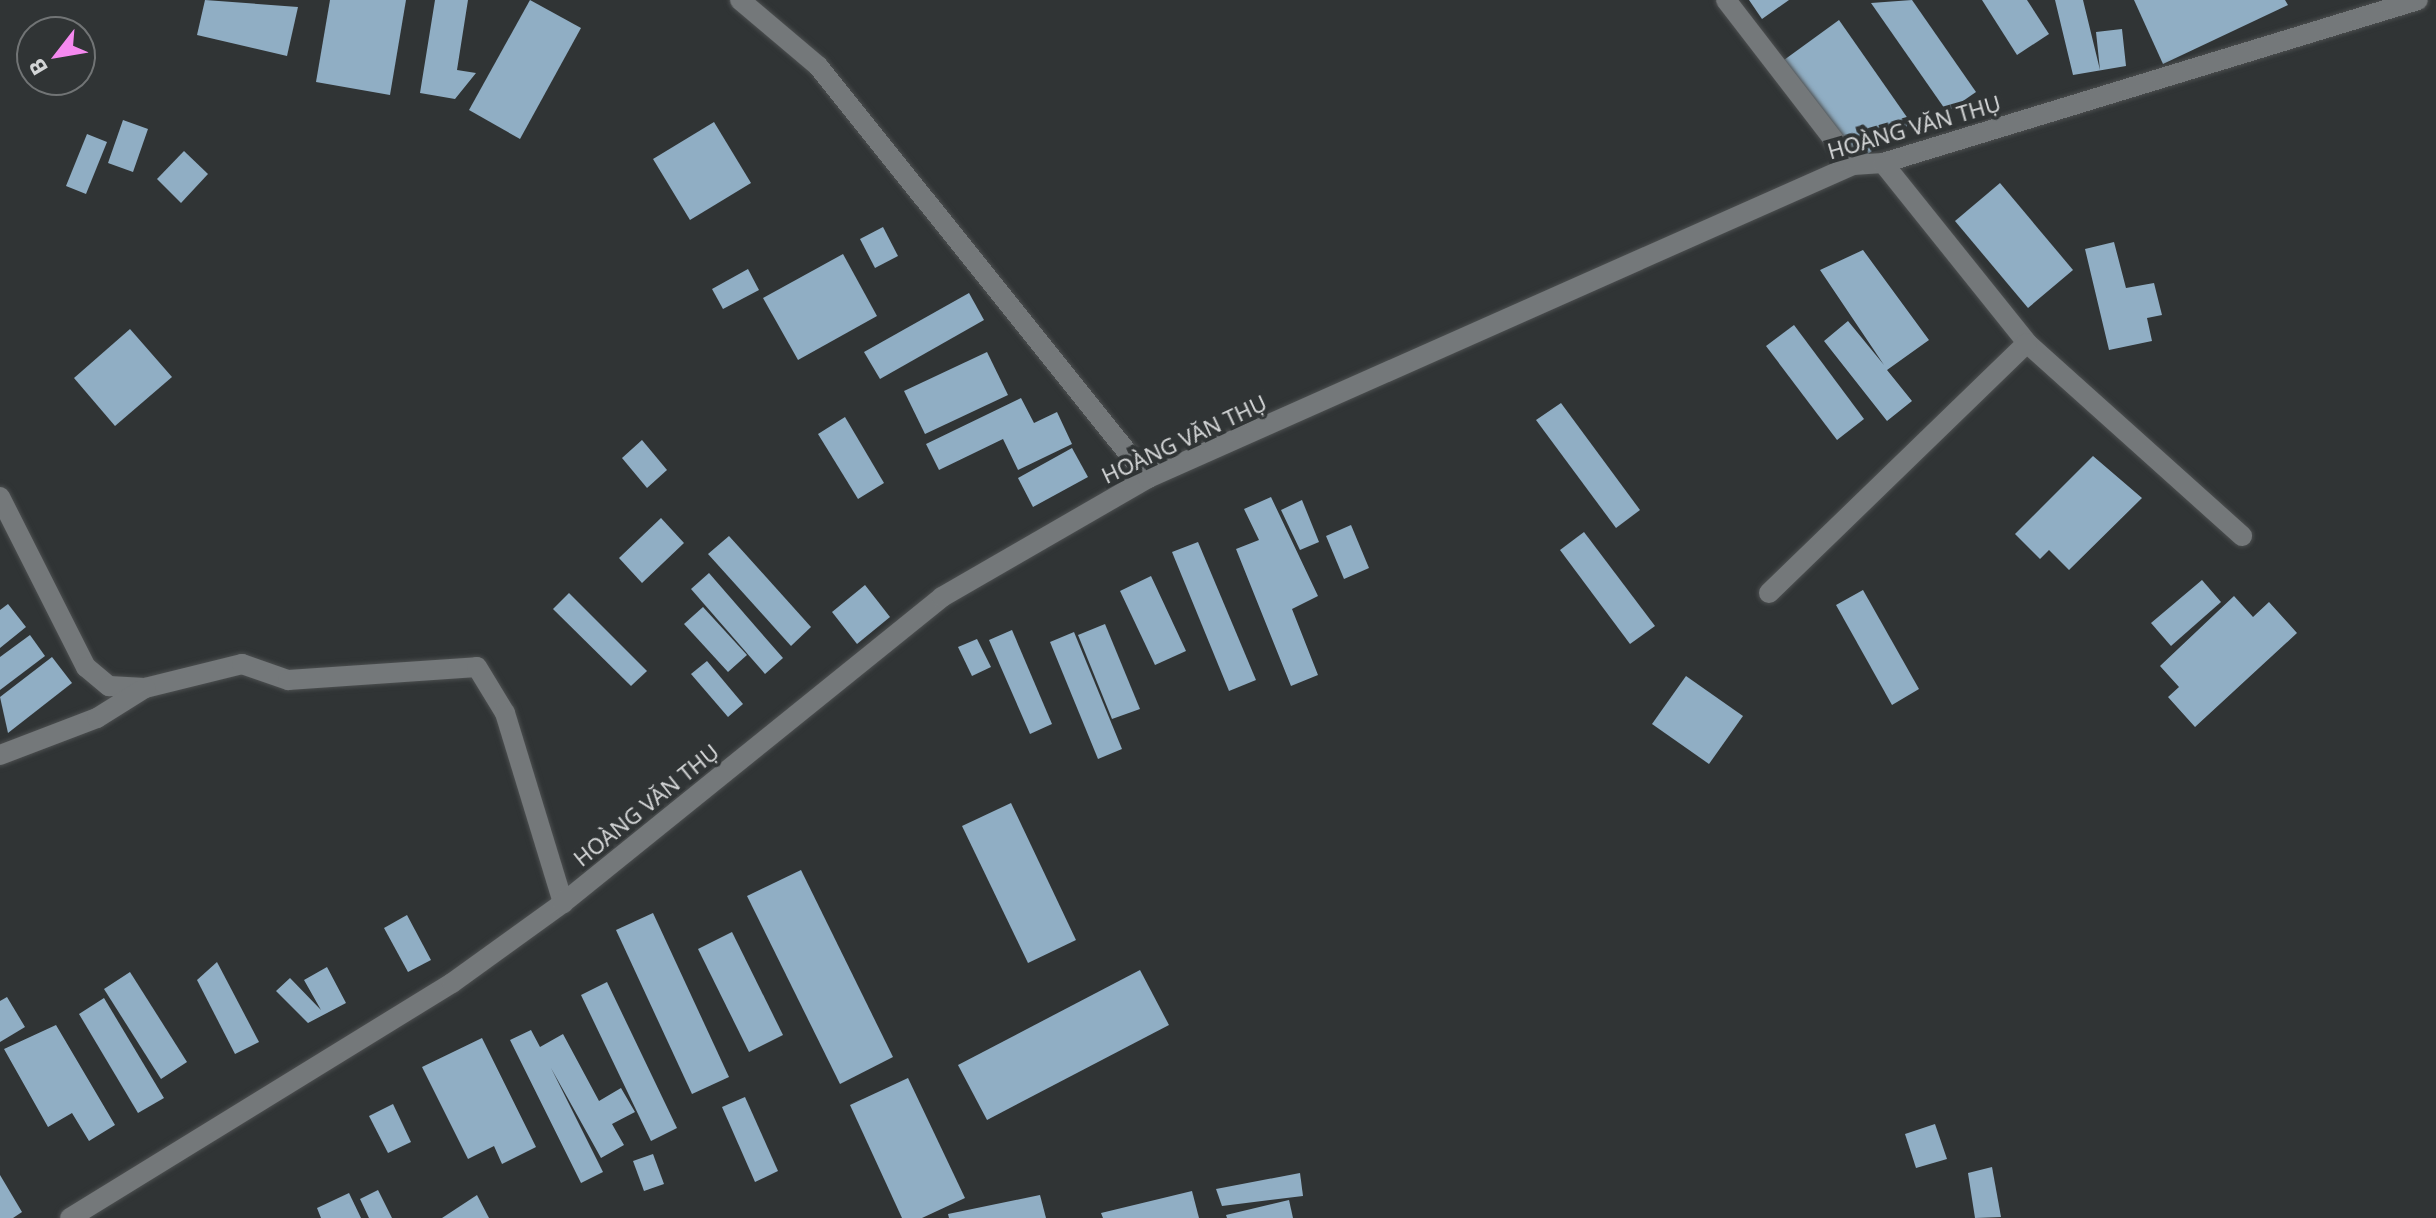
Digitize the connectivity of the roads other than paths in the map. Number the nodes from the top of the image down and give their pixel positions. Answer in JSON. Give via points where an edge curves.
{"nodes":[{"id":1,"x":740,"y":0,"type":"edge"},
{"id":2,"x":1726,"y":0,"type":"edge"},
{"id":3,"x":2418,"y":0,"type":"edge"},
{"id":4,"x":1883,"y":163,"type":"junction"},
{"id":5,"x":1853,"y":165,"type":"junction"},
{"id":6,"x":2027,"y":343,"type":"junction"},
{"id":7,"x":1148,"y":478,"type":"junction"},
{"id":8,"x":0,"y":497,"type":"edge"},
{"id":9,"x":2242,"y":536,"type":"dead end"},
{"id":10,"x":1769,"y":593,"type":"dead end"},
{"id":11,"x":145,"y":688,"type":"junction"},
{"id":12,"x":0,"y":755,"type":"edge"},
{"id":13,"x":563,"y":903,"type":"junction"},
{"id":14,"x":70,"y":1218,"type":"edge"}],
"edges":[{"from":1,"to":7,"type":"street","via":[[818,66]]},
{"from":2,"to":5,"type":"street"},
{"from":3,"to":4,"type":"street","name":"HOÀNG VĂN THỤ"},
{"from":4,"to":5,"type":"street","name":"HOÀNG VĂN THỤ"},
{"from":4,"to":6,"type":"street"},
{"from":5,"to":7,"type":"street","name":"HOÀNG VĂN THỤ"},
{"from":6,"to":9,"type":"street"},
{"from":6,"to":10,"type":"street"},
{"from":7,"to":13,"type":"street","name":"HOÀNG VĂN THỤ","via":[[942,597]]},
{"from":8,"to":11,"type":"street","via":[[86,667],[109,686]]},
{"from":11,"to":12,"type":"street","via":[[97,718]]},
{"from":11,"to":13,"type":"street","via":[[242,664],[288,680],[477,667],[505,713]]},
{"from":13,"to":14,"type":"street","name":"HOÀNG VĂN THỤ","via":[[452,983]]}]}
